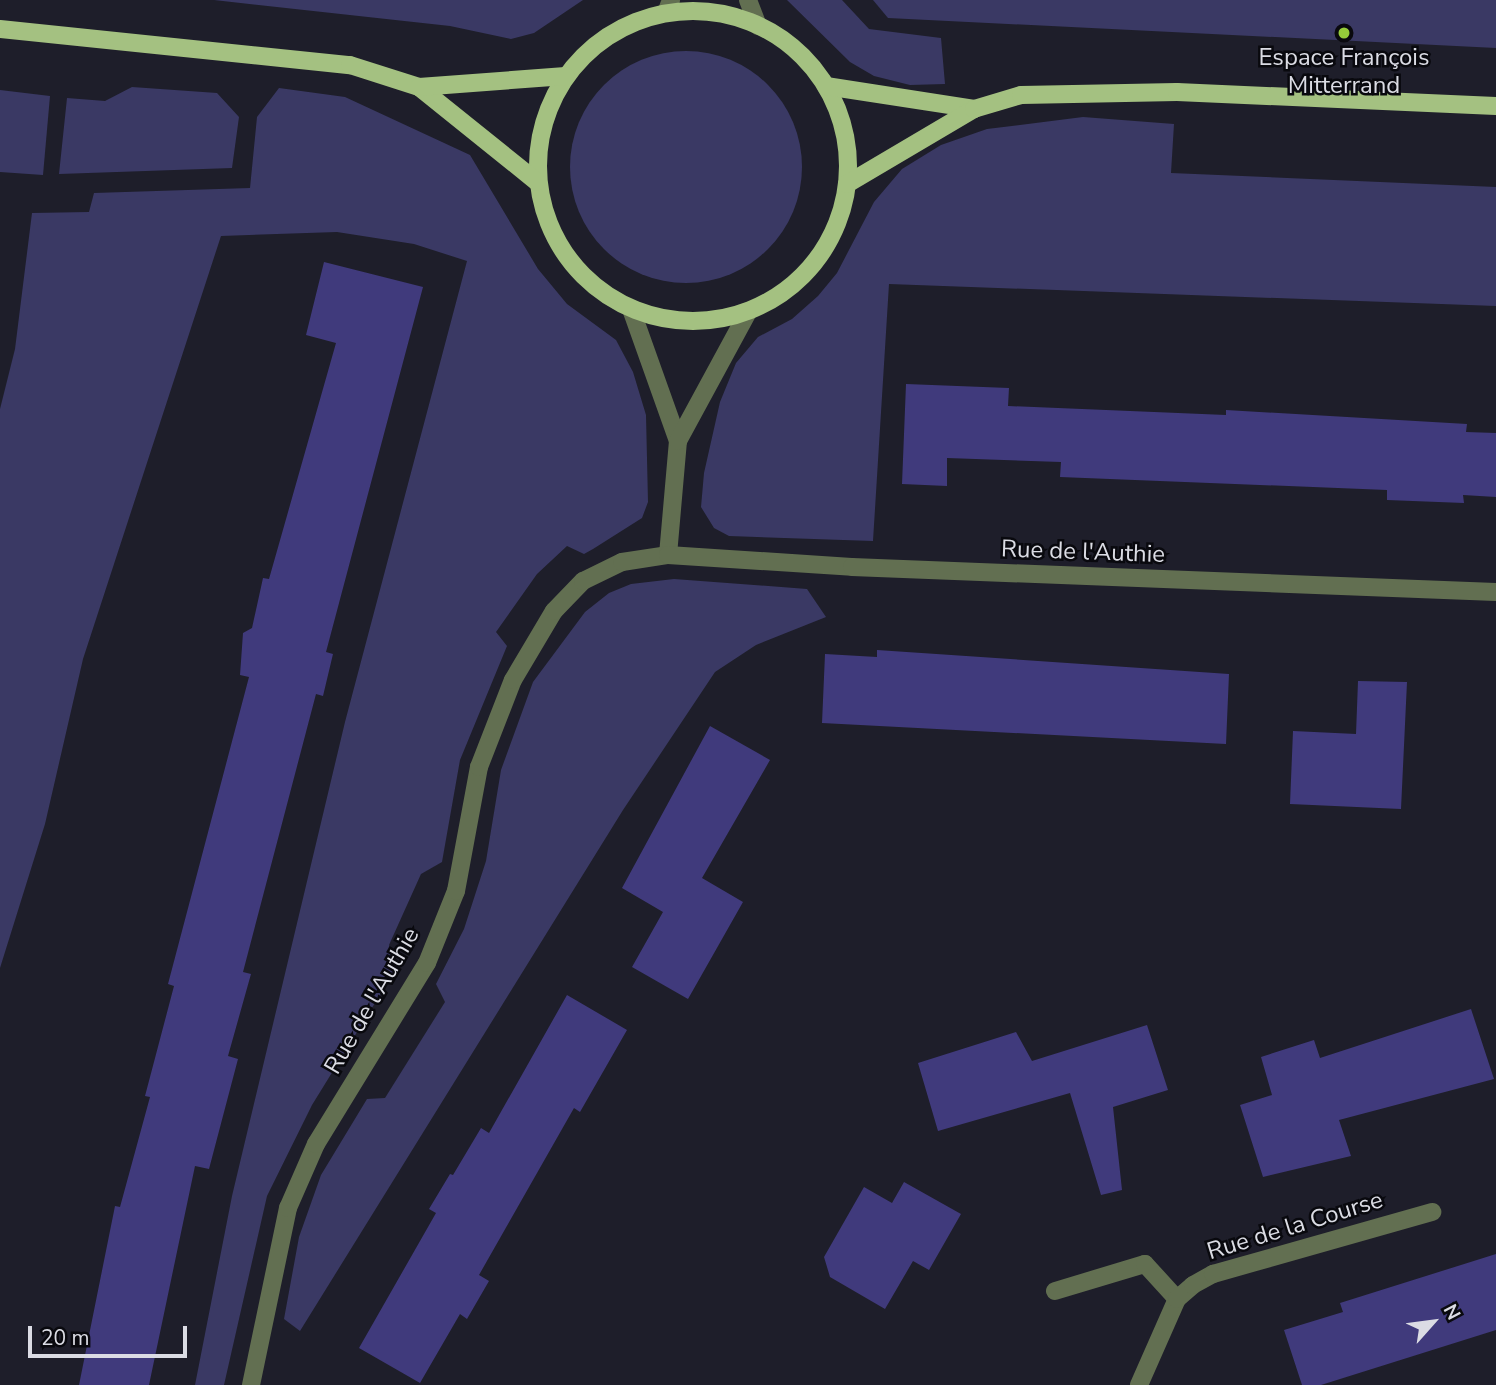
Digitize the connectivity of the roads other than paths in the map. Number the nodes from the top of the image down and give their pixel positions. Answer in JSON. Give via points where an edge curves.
{"nodes":[{"id":1,"x":748,"y":0,"type":"edge"},
{"id":2,"x":668,"y":7,"type":"edge"},
{"id":3,"x":758,"y":26,"type":"junction"},
{"id":4,"x":0,"y":29,"type":"edge"},
{"id":5,"x":566,"y":76,"type":"junction"},
{"id":6,"x":826,"y":86,"type":"junction"},
{"id":7,"x":419,"y":87,"type":"junction"},
{"id":8,"x":1496,"y":106,"type":"edge"},
{"id":9,"x":974,"y":109,"type":"junction"},
{"id":10,"x":537,"y":182,"type":"junction"},
{"id":11,"x":847,"y":184,"type":"junction"},
{"id":12,"x":631,"y":309,"type":"junction"},
{"id":13,"x":747,"y":314,"type":"junction"},
{"id":14,"x":678,"y":441,"type":"junction"},
{"id":15,"x":668,"y":555,"type":"junction"},
{"id":16,"x":1496,"y":592,"type":"edge"},
{"id":17,"x":1432,"y":1212,"type":"dead end"},
{"id":18,"x":1055,"y":1291,"type":"dead end"},
{"id":19,"x":1177,"y":1299,"type":"junction"},
{"id":20,"x":251,"y":1385,"type":"edge"},
{"id":21,"x":1139,"y":1385,"type":"edge"}],
"edges":[{"from":1,"to":3,"type":"street"},
{"from":2,"to":3,"type":"main road"},
{"from":2,"to":5,"type":"main road","via":[[594,46]]},
{"from":3,"to":6,"type":"main road","via":[[800,54]]},
{"from":4,"to":7,"type":"main road","via":[[349,65]]},
{"from":5,"to":7,"type":"main road"},
{"from":5,"to":10,"type":"main road","via":[[548,108],[538,144]]},
{"from":6,"to":9,"type":"main road"},
{"from":6,"to":11,"type":"main road","via":[[848,152]]},
{"from":7,"to":10,"type":"main road"},
{"from":8,"to":9,"type":"main road","via":[[1082,90],[1021,95]]},
{"from":9,"to":11,"type":"main road"},
{"from":10,"to":12,"type":"main road","via":[[551,230],[578,272]]},
{"from":11,"to":13,"type":"main road","via":[[831,239],[800,279]]},
{"from":12,"to":13,"type":"main road","via":[[663,320],[711,322]]},
{"from":12,"to":14,"type":"street"},
{"from":13,"to":14,"type":"street"},
{"from":14,"to":15,"type":"street"},
{"from":15,"to":16,"type":"street","name":"Rue de l'Authie","via":[[852,567]]},
{"from":15,"to":20,"type":"street","name":"Rue de l'Authie","via":[[622,562],[583,581],[554,611],[513,680],[479,767],[456,891],[427,963],[316,1144],[288,1208]]},
{"from":17,"to":19,"type":"street","name":"Rue de la Course","via":[[1213,1274]]},
{"from":18,"to":19,"type":"street","via":[[1145,1264]]},
{"from":19,"to":21,"type":"street"}]}
